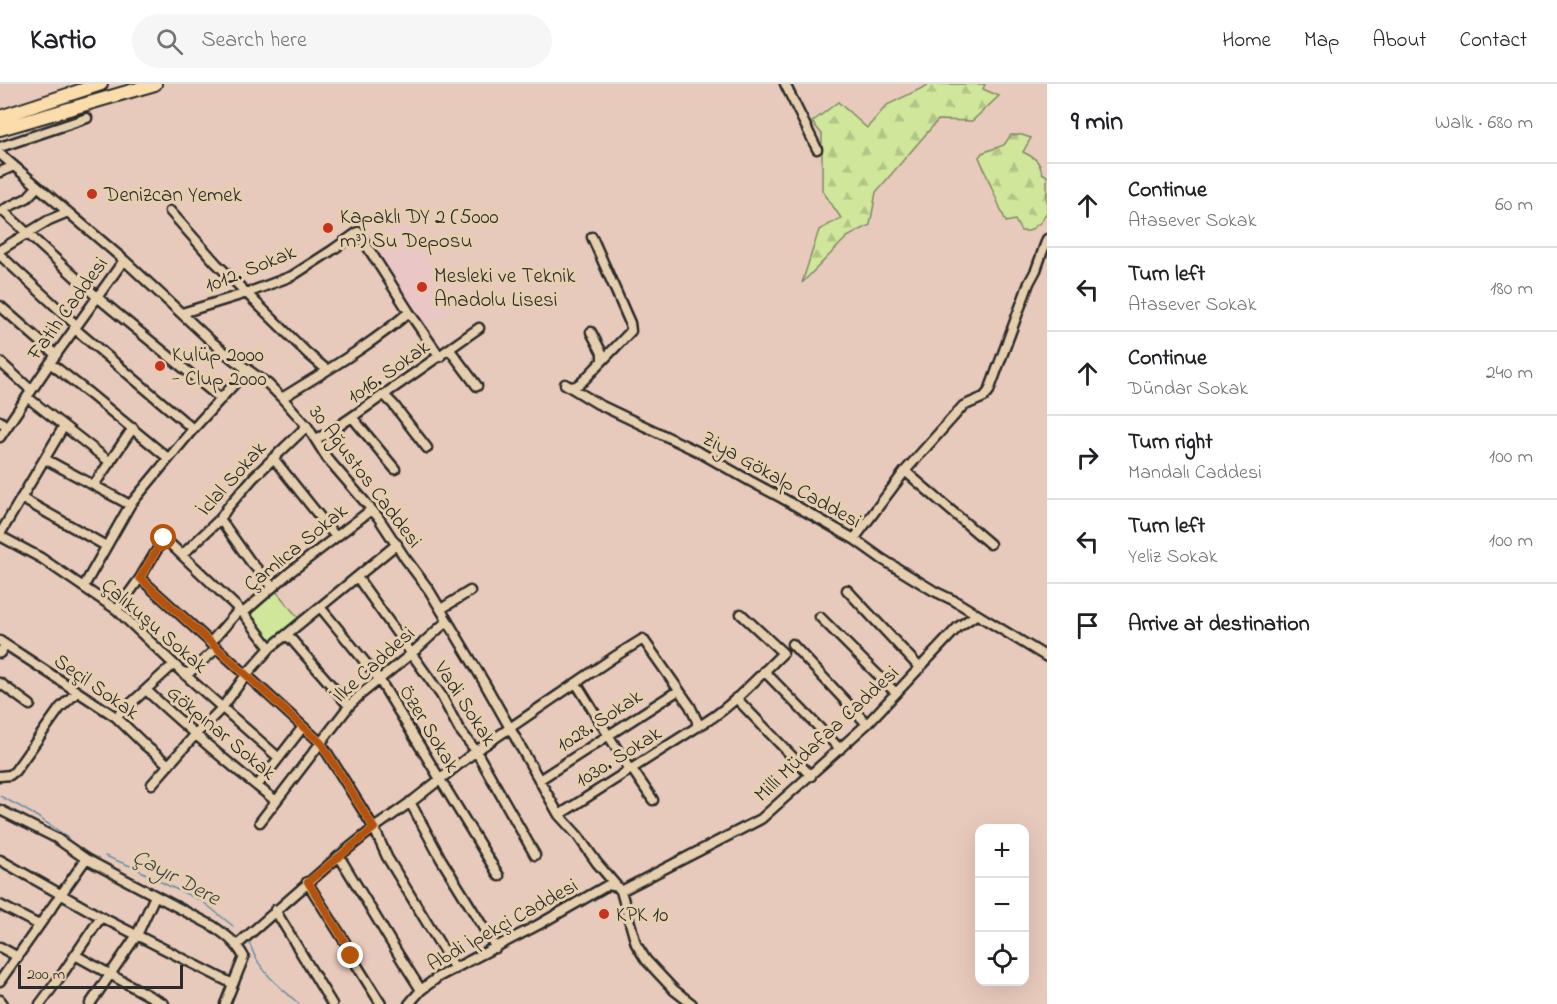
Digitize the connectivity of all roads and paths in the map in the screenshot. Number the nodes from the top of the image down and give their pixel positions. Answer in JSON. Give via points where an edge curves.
{"nodes":[{"id":1,"x":101,"y":84,"type":"edge"},
{"id":2,"x":155,"y":84,"type":"edge"},
{"id":3,"x":785,"y":84,"type":"edge"},
{"id":4,"x":0,"y":117,"type":"edge"},
{"id":5,"x":87,"y":118,"type":"dead end"},
{"id":6,"x":0,"y":129,"type":"edge"},
{"id":7,"x":0,"y":147,"type":"edge"},
{"id":8,"x":817,"y":149,"type":"dead end"},
{"id":9,"x":0,"y":154,"type":"edge"},
{"id":10,"x":14,"y":166,"type":"junction"},
{"id":11,"x":0,"y":172,"type":"edge"},
{"id":12,"x":37,"y":187,"type":"junction"},
{"id":13,"x":1,"y":210,"type":"edge"},
{"id":14,"x":170,"y":211,"type":"dead end"},
{"id":15,"x":68,"y":212,"type":"junction"},
{"id":16,"x":28,"y":233,"type":"junction"},
{"id":17,"x":592,"y":237,"type":"dead end"},
{"id":18,"x":1047,"y":239,"type":"edge"},
{"id":19,"x":0,"y":250,"type":"edge"},
{"id":20,"x":0,"y":255,"type":"edge"},
{"id":21,"x":124,"y":260,"type":"junction"},
{"id":22,"x":247,"y":293,"type":"junction"},
{"id":23,"x":97,"y":297,"type":"junction"},
{"id":24,"x":0,"y":306,"type":"edge"},
{"id":25,"x":409,"y":312,"type":"junction"},
{"id":26,"x":182,"y":313,"type":"junction"},
{"id":27,"x":75,"y":326,"type":"junction"},
{"id":28,"x":479,"y":328,"type":"dead end"},
{"id":29,"x":591,"y":332,"type":"dead end"},
{"id":30,"x":450,"y":350,"type":"junction"},
{"id":31,"x":56,"y":355,"type":"junction"},
{"id":32,"x":440,"y":357,"type":"junction"},
{"id":33,"x":602,"y":360,"type":"junction"},
{"id":34,"x":0,"y":362,"type":"edge"},
{"id":35,"x":50,"y":363,"type":"junction"},
{"id":36,"x":248,"y":369,"type":"junction"},
{"id":37,"x":327,"y":370,"type":"junction"},
{"id":38,"x":477,"y":386,"type":"dead end"},
{"id":39,"x":29,"y":394,"type":"junction"},
{"id":40,"x":384,"y":395,"type":"junction"},
{"id":41,"x":282,"y":398,"type":"junction"},
{"id":42,"x":221,"y":399,"type":"junction"},
{"id":43,"x":352,"y":417,"type":"junction"},
{"id":44,"x":0,"y":421,"type":"edge"},
{"id":45,"x":64,"y":426,"type":"junction"},
{"id":46,"x":307,"y":426,"type":"junction"},
{"id":47,"x":7,"y":427,"type":"junction"},
{"id":48,"x":133,"y":428,"type":"junction"},
{"id":49,"x":193,"y":429,"type":"junction"},
{"id":50,"x":0,"y":437,"type":"edge"},
{"id":51,"x":315,"y":439,"type":"junction"},
{"id":52,"x":427,"y":448,"type":"dead end"},
{"id":53,"x":168,"y":458,"type":"junction"},
{"id":54,"x":273,"y":458,"type":"junction"},
{"id":55,"x":45,"y":459,"type":"junction"},
{"id":56,"x":110,"y":462,"type":"junction"},
{"id":57,"x":394,"y":469,"type":"dead end"},
{"id":58,"x":905,"y":471,"type":"junction"},
{"id":59,"x":94,"y":485,"type":"junction"},
{"id":60,"x":21,"y":498,"type":"junction"},
{"id":61,"x":130,"y":506,"type":"junction"},
{"id":62,"x":371,"y":510,"type":"junction"},
{"id":63,"x":220,"y":519,"type":"junction"},
{"id":64,"x":0,"y":535,"type":"edge"},
{"id":65,"x":336,"y":537,"type":"junction"},
{"id":66,"x":854,"y":539,"type":"junction"},
{"id":67,"x":397,"y":544,"type":"junction"},
{"id":68,"x":990,"y":544,"type":"dead end"},
{"id":69,"x":106,"y":546,"type":"junction"},
{"id":70,"x":182,"y":555,"type":"junction"},
{"id":71,"x":357,"y":577,"type":"junction"},
{"id":72,"x":140,"y":578,"type":"junction"},
{"id":73,"x":84,"y":586,"type":"junction"},
{"id":74,"x":273,"y":587,"type":"junction"},
{"id":75,"x":847,"y":590,"type":"dead end"},
{"id":76,"x":470,"y":591,"type":"dead end"},
{"id":77,"x":320,"y":607,"type":"junction"},
{"id":78,"x":441,"y":609,"type":"junction"},
{"id":79,"x":117,"y":610,"type":"junction"},
{"id":80,"x":241,"y":611,"type":"junction"},
{"id":81,"x":741,"y":614,"type":"dead end"},
{"id":82,"x":976,"y":615,"type":"junction"},
{"id":83,"x":820,"y":617,"type":"dead end"},
{"id":84,"x":447,"y":621,"type":"junction"},
{"id":85,"x":286,"y":635,"type":"junction"},
{"id":86,"x":792,"y":644,"type":"dead end"},
{"id":87,"x":2,"y":646,"type":"edge"},
{"id":88,"x":213,"y":646,"type":"junction"},
{"id":89,"x":270,"y":648,"type":"junction"},
{"id":90,"x":411,"y":654,"type":"junction"},
{"id":91,"x":1047,"y":657,"type":"edge"},
{"id":92,"x":174,"y":664,"type":"junction"},
{"id":93,"x":920,"y":668,"type":"junction"},
{"id":94,"x":764,"y":671,"type":"junction"},
{"id":95,"x":182,"y":672,"type":"junction"},
{"id":96,"x":246,"y":675,"type":"junction"},
{"id":97,"x":379,"y":679,"type":"junction"},
{"id":98,"x":0,"y":683,"type":"edge"},
{"id":99,"x":576,"y":683,"type":"junction"},
{"id":100,"x":146,"y":690,"type":"junction"},
{"id":101,"x":679,"y":690,"type":"junction"},
{"id":102,"x":77,"y":692,"type":"junction"},
{"id":103,"x":896,"y":693,"type":"junction"},
{"id":104,"x":736,"y":698,"type":"junction"},
{"id":105,"x":30,"y":705,"type":"dead end"},
{"id":106,"x":349,"y":706,"type":"junction"},
{"id":107,"x":222,"y":708,"type":"junction"},
{"id":108,"x":116,"y":717,"type":"junction"},
{"id":109,"x":867,"y":724,"type":"junction"},
{"id":110,"x":303,"y":727,"type":"junction"},
{"id":111,"x":697,"y":727,"type":"junction"},
{"id":112,"x":510,"y":729,"type":"junction"},
{"id":113,"x":195,"y":735,"type":"junction"},
{"id":114,"x":608,"y":736,"type":"junction"},
{"id":115,"x":321,"y":743,"type":"junction"},
{"id":116,"x":840,"y":749,"type":"junction"},
{"id":117,"x":476,"y":751,"type":"junction"},
{"id":118,"x":279,"y":758,"type":"junction"},
{"id":119,"x":169,"y":765,"type":"junction"},
{"id":120,"x":631,"y":769,"type":"junction"},
{"id":121,"x":3,"y":776,"type":"edge"},
{"id":122,"x":811,"y":776,"type":"junction"},
{"id":123,"x":440,"y":779,"type":"junction"},
{"id":124,"x":539,"y":780,"type":"junction"},
{"id":125,"x":152,"y":784,"type":"dead end"},
{"id":126,"x":257,"y":786,"type":"junction"},
{"id":127,"x":653,"y":800,"type":"dead end"},
{"id":128,"x":276,"y":801,"type":"junction"},
{"id":129,"x":410,"y":802,"type":"junction"},
{"id":130,"x":0,"y":810,"type":"edge"},
{"id":131,"x":559,"y":815,"type":"junction"},
{"id":132,"x":260,"y":822,"type":"dead end"},
{"id":133,"x":374,"y":828,"type":"junction"},
{"id":134,"x":535,"y":855,"type":"dead end"},
{"id":135,"x":339,"y":856,"type":"junction"},
{"id":136,"x":86,"y":859,"type":"junction"},
{"id":137,"x":0,"y":860,"type":"edge"},
{"id":138,"x":499,"y":876,"type":"dead end"},
{"id":139,"x":308,"y":882,"type":"junction"},
{"id":140,"x":619,"y":889,"type":"junction"},
{"id":141,"x":61,"y":893,"type":"junction"},
{"id":142,"x":155,"y":897,"type":"junction"},
{"id":143,"x":0,"y":904,"type":"edge"},
{"id":144,"x":275,"y":910,"type":"junction"},
{"id":145,"x":101,"y":917,"type":"junction"},
{"id":146,"x":39,"y":925,"type":"junction"},
{"id":147,"x":137,"y":935,"type":"junction"},
{"id":148,"x":237,"y":945,"type":"junction"},
{"id":149,"x":0,"y":947,"type":"edge"},
{"id":150,"x":496,"y":948,"type":"junction"},
{"id":151,"x":75,"y":955,"type":"junction"},
{"id":152,"x":18,"y":957,"type":"junction"},
{"id":153,"x":455,"y":969,"type":"junction"},
{"id":154,"x":110,"y":973,"type":"junction"},
{"id":155,"x":0,"y":981,"type":"edge"},
{"id":156,"x":233,"y":984,"type":"junction"},
{"id":157,"x":421,"y":990,"type":"junction"},
{"id":158,"x":0,"y":1000,"type":"edge"},
{"id":159,"x":3,"y":1004,"type":"edge"},
{"id":160,"x":40,"y":1004,"type":"edge"},
{"id":161,"x":90,"y":1004,"type":"edge"},
{"id":162,"x":164,"y":1004,"type":"edge"},
{"id":163,"x":225,"y":1004,"type":"edge"},
{"id":164,"x":332,"y":1004,"type":"edge"},
{"id":165,"x":381,"y":1004,"type":"edge"},
{"id":166,"x":410,"y":1004,"type":"edge"},
{"id":167,"x":692,"y":1004,"type":"edge"}],
"edges":[{"from":1,"to":4,"type":"highway"},
{"from":2,"to":6,"type":"highway"},
{"from":3,"to":8,"type":"street"},
{"from":5,"to":7,"type":"street"},
{"from":9,"to":10,"type":"street","name":"30 Ağustos Caddesi"},
{"from":10,"to":11,"type":"street"},
{"from":10,"to":12,"type":"street","name":"30 Ağustos Caddesi"},
{"from":12,"to":13,"type":"street","via":[[27,198]]},
{"from":12,"to":15,"type":"street","name":"30 Ağustos Caddesi"},
{"from":13,"to":16,"type":"street"},
{"from":14,"to":22,"type":"street"},
{"from":15,"to":16,"type":"street"},
{"from":15,"to":21,"type":"street","name":"30 Ağustos Caddesi"},
{"from":16,"to":19,"type":"street"},
{"from":16,"to":23,"type":"street"},
{"from":17,"to":33,"type":"street","via":[[631,327]]},
{"from":18,"to":58,"type":"street","via":[[989,391],[984,398],[963,406]]},
{"from":20,"to":27,"type":"street"},
{"from":21,"to":23,"type":"street","name":"Fatih Caddesi"},
{"from":21,"to":26,"type":"street","name":"30 Ağustos Caddesi"},
{"from":22,"to":25,"type":"street","name":"1012. Sokak","via":[[292,276],[358,232]]},
{"from":22,"to":26,"type":"street","name":"1012. Sokak"},
{"from":22,"to":37,"type":"street"},
{"from":23,"to":27,"type":"street","name":"Fatih Caddesi"},
{"from":23,"to":42,"type":"street"},
{"from":24,"to":31,"type":"street"},
{"from":25,"to":32,"type":"street"},
{"from":25,"to":37,"type":"street"},
{"from":26,"to":36,"type":"street","name":"30 Ağustos Caddesi"},
{"from":27,"to":31,"type":"street","name":"Fatih Caddesi"},
{"from":27,"to":49,"type":"street"},
{"from":28,"to":30,"type":"street","name":"1016. Sokak"},
{"from":29,"to":33,"type":"street"},
{"from":30,"to":32,"type":"street","name":"1016. Sokak"},
{"from":30,"to":38,"type":"street"},
{"from":31,"to":35,"type":"street","name":"Fatih Caddesi"},
{"from":32,"to":40,"type":"street","name":"1016. Sokak"},
{"from":33,"to":66,"type":"street","name":"Ziya Gökalp Caddesi","via":[[583,381],[568,386],[707,456]]},
{"from":34,"to":39,"type":"street"},
{"from":35,"to":39,"type":"street","name":"Fatih Caddesi"},
{"from":35,"to":48,"type":"street"},
{"from":36,"to":41,"type":"street","name":"30 Ağustos Caddesi"},
{"from":36,"to":42,"type":"street"},
{"from":37,"to":41,"type":"street"},
{"from":39,"to":45,"type":"street"},
{"from":39,"to":47,"type":"street","name":"Fatih Caddesi"},
{"from":40,"to":43,"type":"street","name":"1016. Sokak"},
{"from":40,"to":52,"type":"street"},
{"from":41,"to":46,"type":"street","name":"30 Ağustos Caddesi"},
{"from":42,"to":49,"type":"street"},
{"from":43,"to":51,"type":"street","name":"1016. Sokak"},
{"from":43,"to":57,"type":"street"},
{"from":44,"to":47,"type":"street"},
{"from":45,"to":55,"type":"street"},
{"from":45,"to":56,"type":"street"},
{"from":46,"to":51,"type":"street","name":"30 Ağustos Caddesi"},
{"from":46,"to":54,"type":"street","name":"İclal Sokak"},
{"from":47,"to":50,"type":"street","name":"Fatih Caddesi"},
{"from":48,"to":53,"type":"street"},
{"from":48,"to":56,"type":"street"},
{"from":49,"to":53,"type":"street"},
{"from":51,"to":62,"type":"street","name":"30 Ağustos Caddesi"},
{"from":53,"to":61,"type":"street"},
{"from":54,"to":63,"type":"street","name":"İclal Sokak"},
{"from":54,"to":65,"type":"street"},
{"from":55,"to":59,"type":"street"},
{"from":55,"to":60,"type":"street"},
{"from":56,"to":59,"type":"street"},
{"from":58,"to":66,"type":"street"},
{"from":58,"to":68,"type":"street"},
{"from":59,"to":61,"type":"street"},
{"from":60,"to":64,"type":"street"},
{"from":60,"to":69,"type":"street"},
{"from":61,"to":69,"type":"street"},
{"from":62,"to":65,"type":"street","name":"Çamlıca Sokak"},
{"from":62,"to":67,"type":"street","name":"30 Ağustos Caddesi"},
{"from":63,"to":70,"type":"street","name":"İclal Sokak"},
{"from":63,"to":74,"type":"street"},
{"from":64,"to":73,"type":"street","name":"Çalıkuşu Sokak"},
{"from":65,"to":74,"type":"street","name":"Çamlıca Sokak"},
{"from":66,"to":82,"type":"street","name":"Ziya Gökalp Caddesi"},
{"from":67,"to":71,"type":"street"},
{"from":67,"to":78,"type":"street","name":"30 Ağustos Caddesi"},
{"from":69,"to":73,"type":"street"},
{"from":70,"to":72,"type":"street","via":[[164,538]]},
{"from":70,"to":80,"type":"street"},
{"from":71,"to":77,"type":"street"},
{"from":71,"to":90,"type":"street","name":"Vadi Sokak"},
{"from":72,"to":79,"type":"street"},
{"from":72,"to":88,"type":"street"},
{"from":73,"to":79,"type":"street","name":"Çalıkuşu Sokak"},
{"from":74,"to":80,"type":"street","name":"Çamlıca Sokak"},
{"from":75,"to":93,"type":"street"},
{"from":76,"to":78,"type":"street"},
{"from":77,"to":85,"type":"street"},
{"from":77,"to":97,"type":"street","name":"Özer Sokak"},
{"from":78,"to":84,"type":"street","name":"30 Ağustos Caddesi"},
{"from":79,"to":92,"type":"street","name":"Çalıkuşu Sokak"},
{"from":80,"to":88,"type":"street","name":"Çamlıca Sokak"},
{"from":80,"to":89,"type":"street"},
{"from":81,"to":94,"type":"street","name":"1030. Sokak","via":[[783,653]]},
{"from":82,"to":91,"type":"street","name":"Ziya Gökalp Caddesi"},
{"from":82,"to":93,"type":"street","name":"Milli Müdafaa Caddesi","via":[[958,627]]},
{"from":83,"to":103,"type":"street"},
{"from":84,"to":90,"type":"street","name":"İlke Caddesi"},
{"from":84,"to":112,"type":"street","name":"30 Ağustos Caddesi"},
{"from":85,"to":89,"type":"street"},
{"from":85,"to":106,"type":"street"},
{"from":86,"to":109,"type":"street"},
{"from":87,"to":102,"type":"street","name":"Seçil Sokak"},
{"from":88,"to":95,"type":"street","name":"Çamlıca Sokak","via":[[189,673]]},
{"from":88,"to":96,"type":"street"},
{"from":89,"to":96,"type":"street"},
{"from":90,"to":97,"type":"street","name":"İlke Caddesi"},
{"from":90,"to":117,"type":"street","name":"Vadi Sokak"},
{"from":92,"to":95,"type":"street","name":"Çalıkuşu Sokak"},
{"from":92,"to":100,"type":"street"},
{"from":93,"to":103,"type":"street","name":"Milli Müdafaa Caddesi"},
{"from":94,"to":104,"type":"street","name":"1030. Sokak"},
{"from":94,"to":116,"type":"street"},
{"from":95,"to":107,"type":"street","name":"Çalıkuşu Sokak"},
{"from":96,"to":107,"type":"street"},
{"from":96,"to":110,"type":"street"},
{"from":97,"to":106,"type":"street","name":"İlke Caddesi"},
{"from":97,"to":123,"type":"street","name":"Özer Sokak"},
{"from":98,"to":105,"type":"street"},
{"from":99,"to":101,"type":"street","via":[[643,639]]},
{"from":99,"to":112,"type":"street"},
{"from":99,"to":114,"type":"street"},
{"from":100,"to":108,"type":"street"},
{"from":100,"to":113,"type":"street","name":"Gökpınar Sokak"},
{"from":101,"to":111,"type":"street"},
{"from":101,"to":114,"type":"street","name":"1028. Sokak"},
{"from":102,"to":108,"type":"street","name":"Seçil Sokak"},
{"from":102,"to":121,"type":"street","via":[[60,708],[15,771]]},
{"from":103,"to":109,"type":"street","name":"Milli Müdafaa Caddesi"},
{"from":104,"to":111,"type":"street","name":"1030. Sokak"},
{"from":104,"to":122,"type":"street"},
{"from":106,"to":115,"type":"street","name":"İlke Caddesi"},
{"from":107,"to":113,"type":"street"},
{"from":107,"to":118,"type":"street","name":"Çalıkuşu Sokak"},
{"from":108,"to":119,"type":"street","name":"Seçil Sokak"},
{"from":109,"to":116,"type":"street","name":"Milli Müdafaa Caddesi"},
{"from":110,"to":115,"type":"street"},
{"from":110,"to":118,"type":"street"},
{"from":111,"to":120,"type":"street","name":"1030. Sokak"},
{"from":112,"to":117,"type":"street"},
{"from":112,"to":124,"type":"street","name":"30 Ağustos Caddesi"},
{"from":113,"to":119,"type":"street"},
{"from":113,"to":126,"type":"street","name":"Gökpınar Sokak"},
{"from":114,"to":120,"type":"street"},
{"from":114,"to":124,"type":"street","name":"1028. Sokak"},
{"from":115,"to":128,"type":"street","name":"İlke Caddesi"},
{"from":115,"to":133,"type":"street"},
{"from":116,"to":122,"type":"street","name":"Milli Müdafaa Caddesi"},
{"from":117,"to":123,"type":"street"},
{"from":117,"to":134,"type":"street","name":"Vadi Sokak"},
{"from":118,"to":126,"type":"street"},
{"from":119,"to":125,"type":"street"},
{"from":120,"to":127,"type":"street"},
{"from":120,"to":131,"type":"street","name":"1030. Sokak"},
{"from":122,"to":140,"type":"street","name":"Milli Müdafaa Caddesi","via":[[761,819]]},
{"from":123,"to":129,"type":"street"},
{"from":123,"to":138,"type":"street","name":"Özer Sokak"},
{"from":124,"to":131,"type":"street","name":"30 Ağustos Caddesi"},
{"from":126,"to":128,"type":"street","name":"Gökpınar Sokak"},
{"from":128,"to":132,"type":"street","name":"İlke Caddesi"},
{"from":129,"to":133,"type":"street"},
{"from":129,"to":150,"type":"street"},
{"from":130,"to":136,"type":"street","via":[[56,838]]},
{"from":131,"to":140,"type":"street","name":"30 Ağustos Caddesi"},
{"from":133,"to":135,"type":"street"},
{"from":133,"to":153,"type":"street","via":[[387,857]]},
{"from":135,"to":139,"type":"street"},
{"from":135,"to":157,"type":"street"},
{"from":136,"to":141,"type":"street"},
{"from":136,"to":142,"type":"street"},
{"from":137,"to":141,"type":"street"},
{"from":139,"to":144,"type":"street"},
{"from":139,"to":165,"type":"street"},
{"from":140,"to":150,"type":"street","name":"Abdi İpekçi Caddesi","via":[[608,885]]},
{"from":140,"to":167,"type":"street","via":[[636,944],[646,960]]},
{"from":141,"to":145,"type":"street"},
{"from":141,"to":146,"type":"street"},
{"from":142,"to":147,"type":"street"},
{"from":142,"to":148,"type":"street","via":[[213,926]]},
{"from":143,"to":146,"type":"street"},
{"from":144,"to":148,"type":"street"},
{"from":144,"to":164,"type":"street"},
{"from":145,"to":147,"type":"street"},
{"from":145,"to":151,"type":"street"},
{"from":146,"to":152,"type":"street"},
{"from":147,"to":154,"type":"street"},
{"from":147,"to":156,"type":"street"},
{"from":148,"to":156,"type":"street","via":[[244,957]]},
{"from":149,"to":152,"type":"street"},
{"from":150,"to":153,"type":"street","name":"Abdi İpekçi Caddesi"},
{"from":151,"to":154,"type":"street"},
{"from":151,"to":160,"type":"street"},
{"from":152,"to":155,"type":"street"},
{"from":153,"to":157,"type":"street","name":"Abdi İpekçi Caddesi"},
{"from":154,"to":161,"type":"street"},
{"from":154,"to":162,"type":"street"},
{"from":156,"to":163,"type":"street"},
{"from":157,"to":166,"type":"street","name":"Abdi İpekçi Caddesi"},
{"from":158,"to":159,"type":"street"}]}
